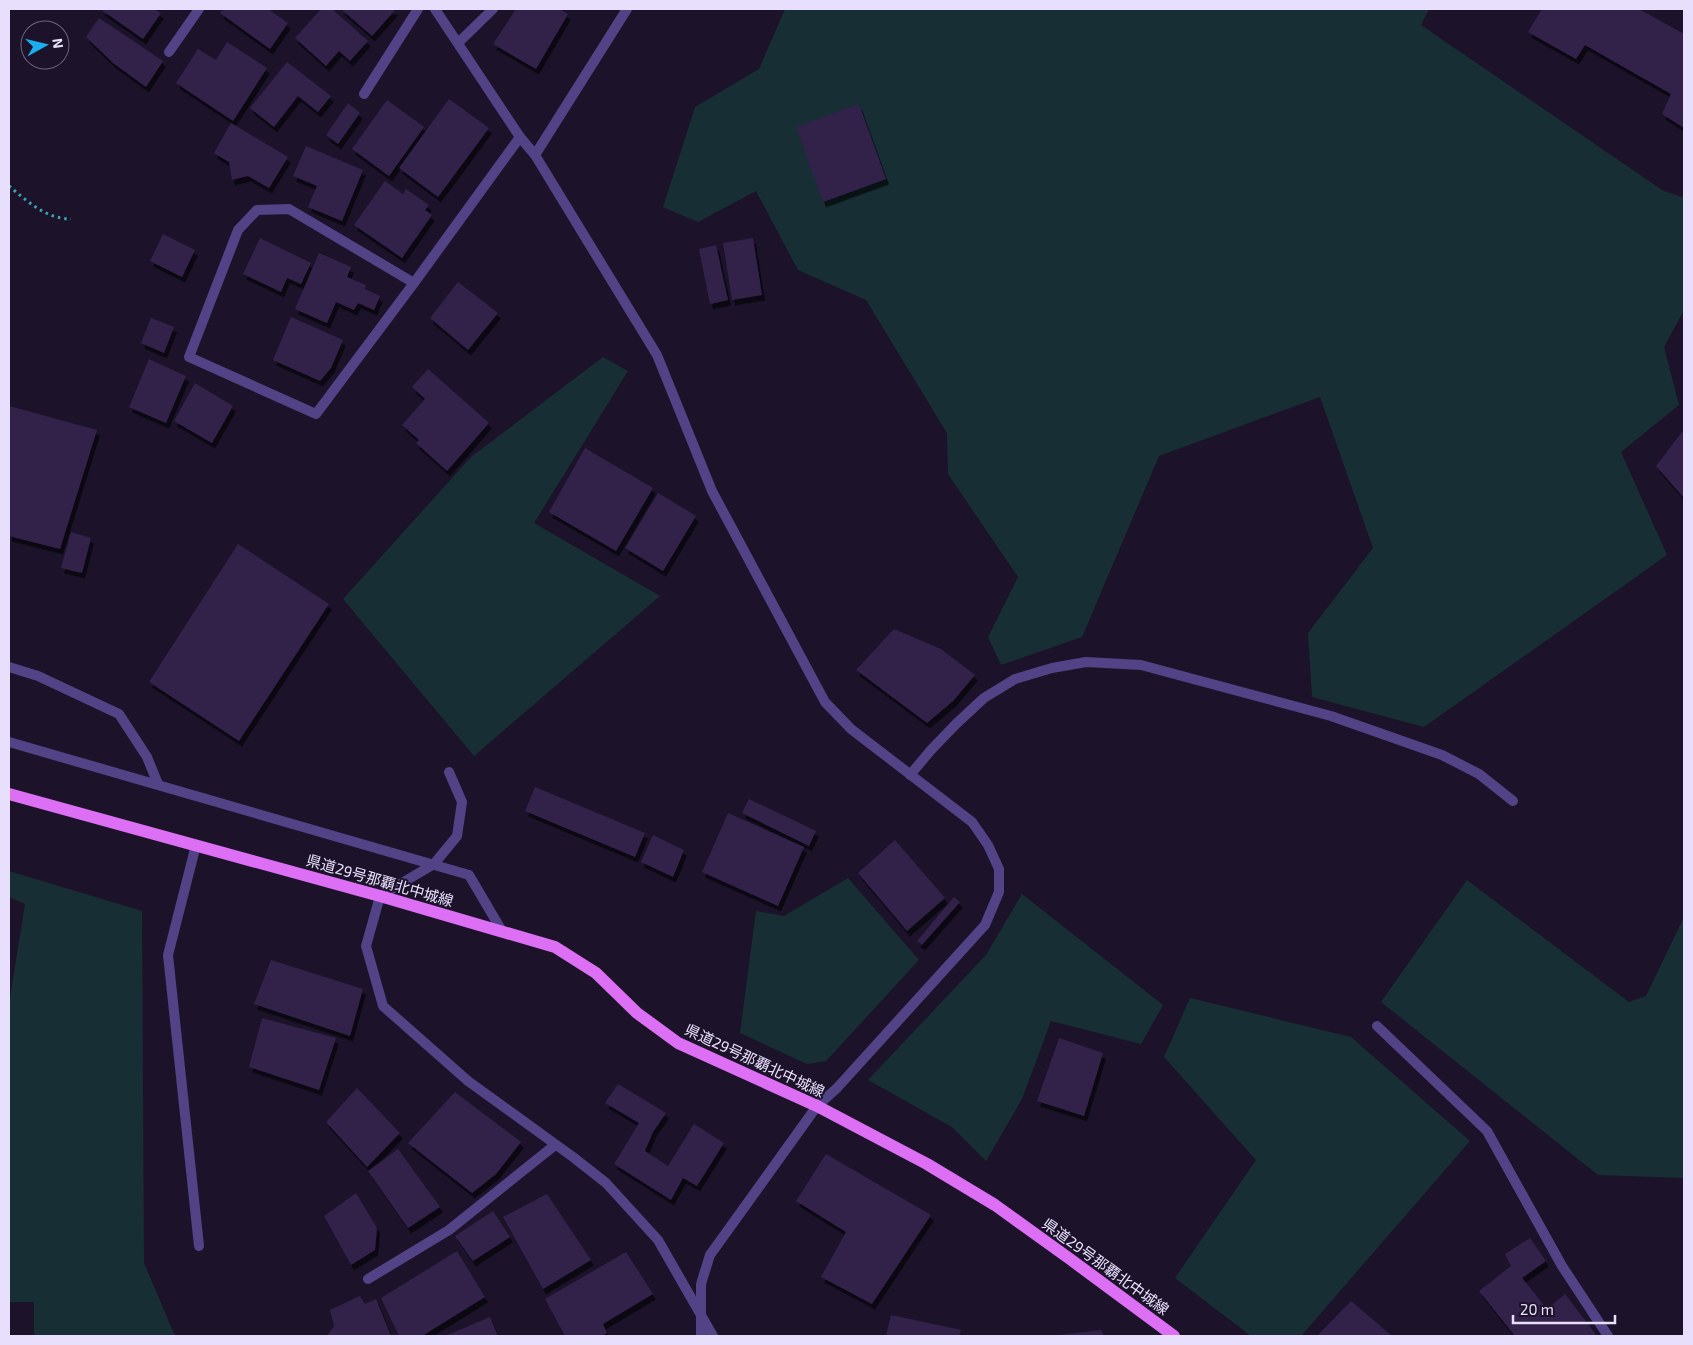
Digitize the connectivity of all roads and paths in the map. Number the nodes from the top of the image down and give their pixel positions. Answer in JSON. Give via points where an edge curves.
{"nodes":[{"id":1,"x":199,"y":9,"type":"edge"},
{"id":2,"x":418,"y":9,"type":"edge"},
{"id":3,"x":435,"y":9,"type":"edge"},
{"id":4,"x":493,"y":9,"type":"edge"},
{"id":5,"x":627,"y":9,"type":"edge"},
{"id":6,"x":458,"y":43,"type":"junction"},
{"id":7,"x":169,"y":52,"type":"dead end"},
{"id":8,"x":364,"y":94,"type":"dead end"},
{"id":9,"x":520,"y":137,"type":"junction"},
{"id":10,"x":534,"y":155,"type":"junction"},
{"id":11,"x":9,"y":186,"type":"edge"},
{"id":12,"x":72,"y":219,"type":"dead end"},
{"id":13,"x":414,"y":283,"type":"junction"},
{"id":14,"x":9,"y":667,"type":"edge"},
{"id":15,"x":9,"y":742,"type":"edge"},
{"id":16,"x":449,"y":772,"type":"dead end"},
{"id":17,"x":910,"y":776,"type":"junction"},
{"id":18,"x":158,"y":784,"type":"junction"},
{"id":19,"x":9,"y":794,"type":"edge"},
{"id":20,"x":1513,"y":801,"type":"dead end"},
{"id":21,"x":196,"y":845,"type":"junction"},
{"id":22,"x":434,"y":864,"type":"junction"},
{"id":23,"x":380,"y":896,"type":"junction"},
{"id":24,"x":502,"y":931,"type":"junction"},
{"id":25,"x":1377,"y":1026,"type":"dead end"},
{"id":26,"x":817,"y":1106,"type":"junction"},
{"id":27,"x":555,"y":1145,"type":"junction"},
{"id":28,"x":199,"y":1246,"type":"dead end"},
{"id":29,"x":368,"y":1279,"type":"dead end"},
{"id":30,"x":701,"y":1314,"type":"junction"},
{"id":31,"x":701,"y":1336,"type":"edge"},
{"id":32,"x":713,"y":1336,"type":"edge"},
{"id":33,"x":1174,"y":1336,"type":"edge"},
{"id":34,"x":1608,"y":1336,"type":"edge"}],
"edges":[{"from":1,"to":7,"type":"street"},
{"from":2,"to":8,"type":"street"},
{"from":3,"to":6,"type":"street"},
{"from":4,"to":6,"type":"street"},
{"from":5,"to":10,"type":"street"},
{"from":6,"to":9,"type":"street"},
{"from":9,"to":10,"type":"street"},
{"from":9,"to":13,"type":"street"},
{"from":10,"to":17,"type":"street","via":[[657,355],[712,491],[825,702],[851,729]]},
{"from":11,"to":12,"type":"path","via":[[35,208],[61,219]]},
{"from":13,"to":13,"type":"street","via":[[316,414],[189,357],[238,230],[257,210],[289,209]]},
{"from":14,"to":18,"type":"street","via":[[38,676],[119,714],[146,757]]},
{"from":15,"to":18,"type":"street"},
{"from":16,"to":22,"type":"street","via":[[462,802],[457,836]]},
{"from":17,"to":20,"type":"street","via":[[984,698],[1015,679],[1086,662],[1141,665],[1331,716],[1442,755],[1480,774]]},
{"from":17,"to":26,"type":"street","via":[[972,822],[999,869],[999,892],[985,925]]},
{"from":18,"to":22,"type":"street"},
{"from":19,"to":21,"type":"main road","name":"県道29号那覇北中城線"},
{"from":21,"to":23,"type":"main road","name":"県道29号那覇北中城線"},
{"from":21,"to":28,"type":"street","via":[[168,955]]},
{"from":22,"to":23,"type":"street"},
{"from":22,"to":24,"type":"street","via":[[469,875]]},
{"from":23,"to":24,"type":"main road","name":"県道29号那覇北中城線"},
{"from":23,"to":27,"type":"street","via":[[366,946],[383,1006],[468,1081]]},
{"from":24,"to":26,"type":"main road","name":"県道29号那覇北中城線","via":[[555,947],[596,973],[637,1013],[678,1044]]},
{"from":25,"to":34,"type":"street","via":[[1487,1131],[1562,1266]]},
{"from":26,"to":30,"type":"street","via":[[710,1255],[701,1284]]},
{"from":26,"to":33,"type":"main road","name":"県道29号那覇北中城線","via":[[927,1164],[995,1205]]},
{"from":27,"to":29,"type":"street","via":[[449,1230]]},
{"from":27,"to":30,"type":"street","via":[[606,1183],[658,1240]]},
{"from":30,"to":31,"type":"street"},
{"from":30,"to":32,"type":"street"}]}
